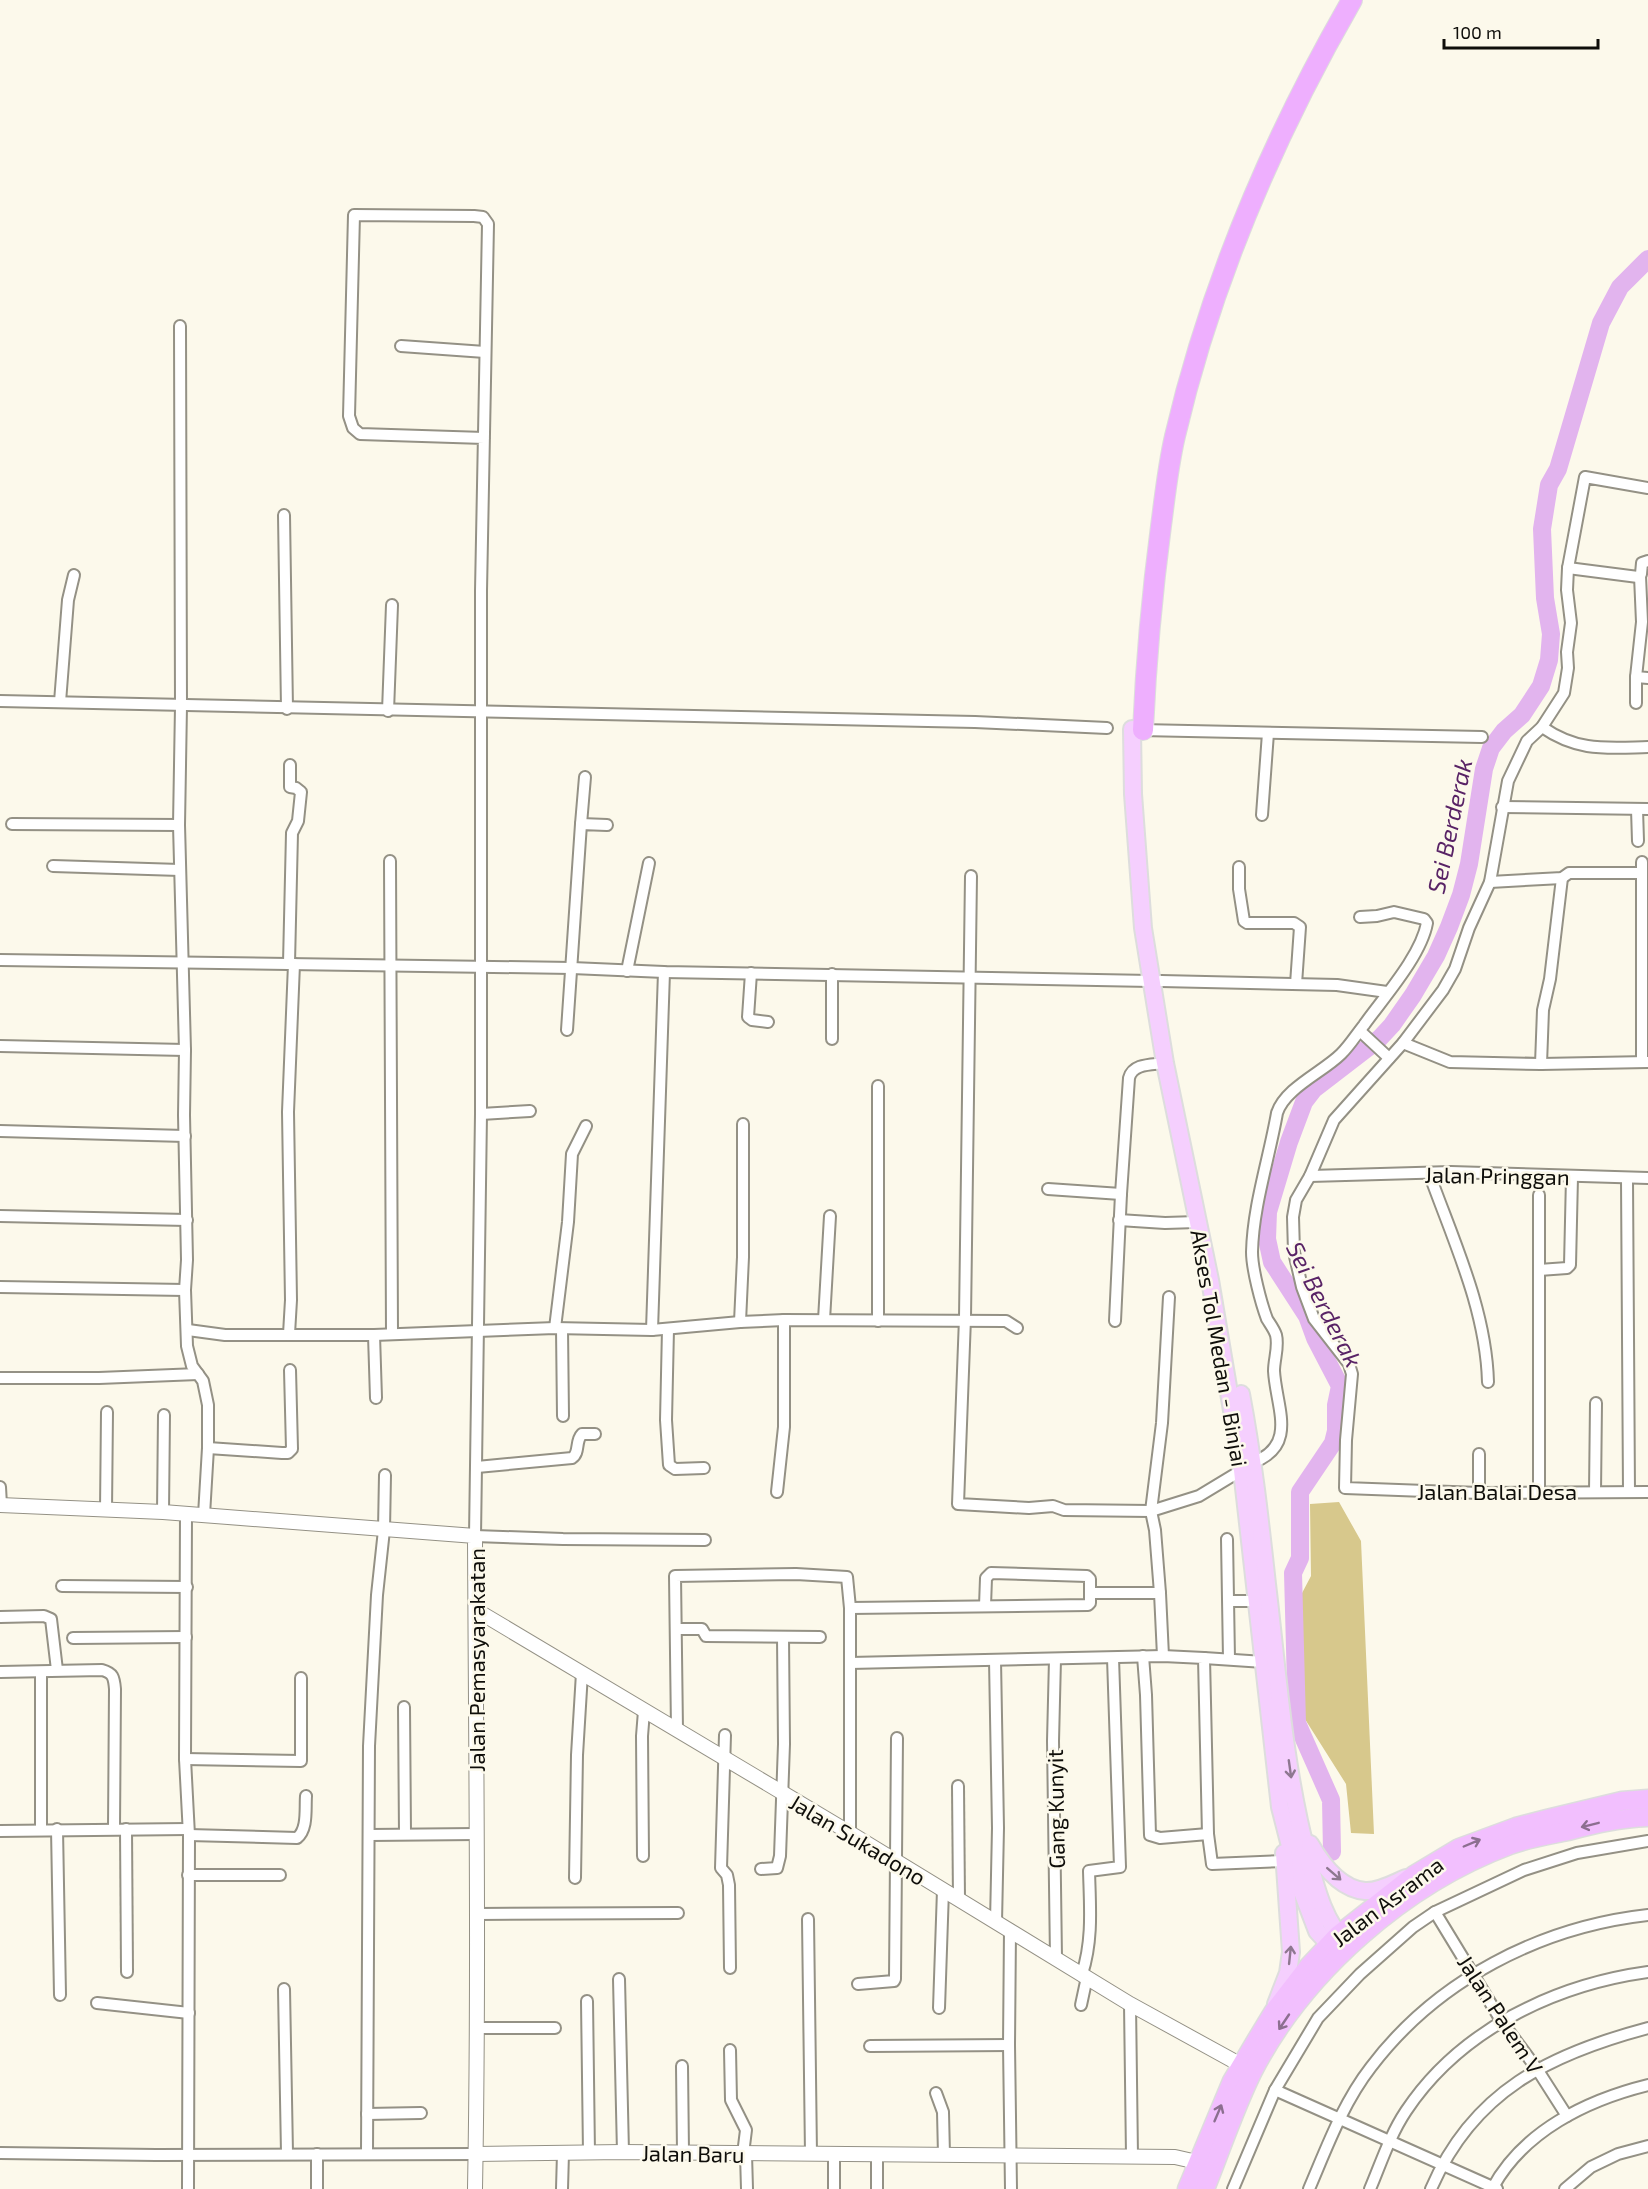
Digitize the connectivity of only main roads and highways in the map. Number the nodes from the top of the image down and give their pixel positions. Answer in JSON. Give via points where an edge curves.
{"nodes":[{"id":1,"x":1338,"y":0,"type":"edge"},
{"id":2,"x":1352,"y":0,"type":"edge"},
{"id":3,"x":1137,"y":729,"type":"junction"},
{"id":4,"x":1156,"y":981,"type":"junction"},
{"id":5,"x":1186,"y":1141,"type":"junction"},
{"id":6,"x":1248,"y":1466,"type":"junction"},
{"id":7,"x":1263,"y":1601,"type":"junction"},
{"id":8,"x":1648,"y":1799,"type":"edge"},
{"id":9,"x":1282,"y":1816,"type":"junction"},
{"id":10,"x":1648,"y":1817,"type":"edge"},
{"id":11,"x":1300,"y":1827,"type":"junction"},
{"id":12,"x":1414,"y":1875,"type":"junction"},
{"id":13,"x":1339,"y":1945,"type":"junction"},
{"id":14,"x":1274,"y":2011,"type":"junction"},
{"id":15,"x":1193,"y":2161,"type":"junction"},
{"id":16,"x":1187,"y":2189,"type":"edge"},
{"id":17,"x":1205,"y":2189,"type":"edge"}],
"edges":[{"from":1,"to":3,"type":"highway","via":[[1294,80],[1251,172],[1182,359],[1159,465],[1143,570],[1135,654]]},
{"from":2,"to":3,"type":"highway","via":[[1304,86],[1249,205],[1216,293],[1186,394],[1167,478]]},
{"from":3,"to":4,"type":"main road","name":"Akses Tol Medan - Binjai","via":[[1143,793],[1143,876]]},
{"from":4,"to":5,"type":"main road","name":"Akses Tol Medan - Binjai"},
{"from":4,"to":5,"type":"main road","name":"Akses Tol Medan - Binjai","via":[[1165,1063]]},
{"from":5,"to":6,"type":"main road","name":"Akses Tol Medan - Binjai"},
{"from":5,"to":6,"type":"main road","name":"Akses Tol Medan - Binjai","via":[[1197,1222]]},
{"from":6,"to":7,"type":"main road","name":"Akses Tol Medan - Binjai"},
{"from":7,"to":9,"type":"main road","name":"Akses Tol Medan - Binjai","via":[[1264,1662]]},
{"from":7,"to":11,"type":"main road","name":"Akses Tol Medan - Binjai","one_way":true},
{"from":12,"to":8,"type":"highway","name":"Jalan Asrama","one_way":true,"via":[[1459,1848],[1516,1827],[1593,1807]]},
{"from":9,"to":13,"type":"main road","name":"Akses Tol Medan - Binjai","via":[[1317,1930]]},
{"from":14,"to":9,"type":"main road","one_way":true,"via":[[1291,1952]]},
{"from":10,"to":13,"type":"highway","name":"Jalan Asrama","one_way":true,"via":[[1623,1818],[1511,1845],[1427,1885]]},
{"from":11,"to":12,"type":"main road","one_way":true,"via":[[1320,1862],[1339,1880],[1354,1887],[1378,1889]]},
{"from":11,"to":13,"type":"main road","name":"Akses Tol Medan - Binjai","via":[[1316,1888]]},
{"from":12,"to":13,"type":"highway","name":"Jalan Asrama"},
{"from":13,"to":14,"type":"highway","name":"Jalan Asrama"},
{"from":13,"to":15,"type":"highway","name":"Jalan Asrama","one_way":true},
{"from":15,"to":14,"type":"highway","name":"Jalan Asrama","one_way":true,"via":[[1232,2081]]},
{"from":15,"to":16,"type":"highway","name":"Jalan Asrama"},
{"from":15,"to":17,"type":"highway","name":"Jalan Asrama"}]}
